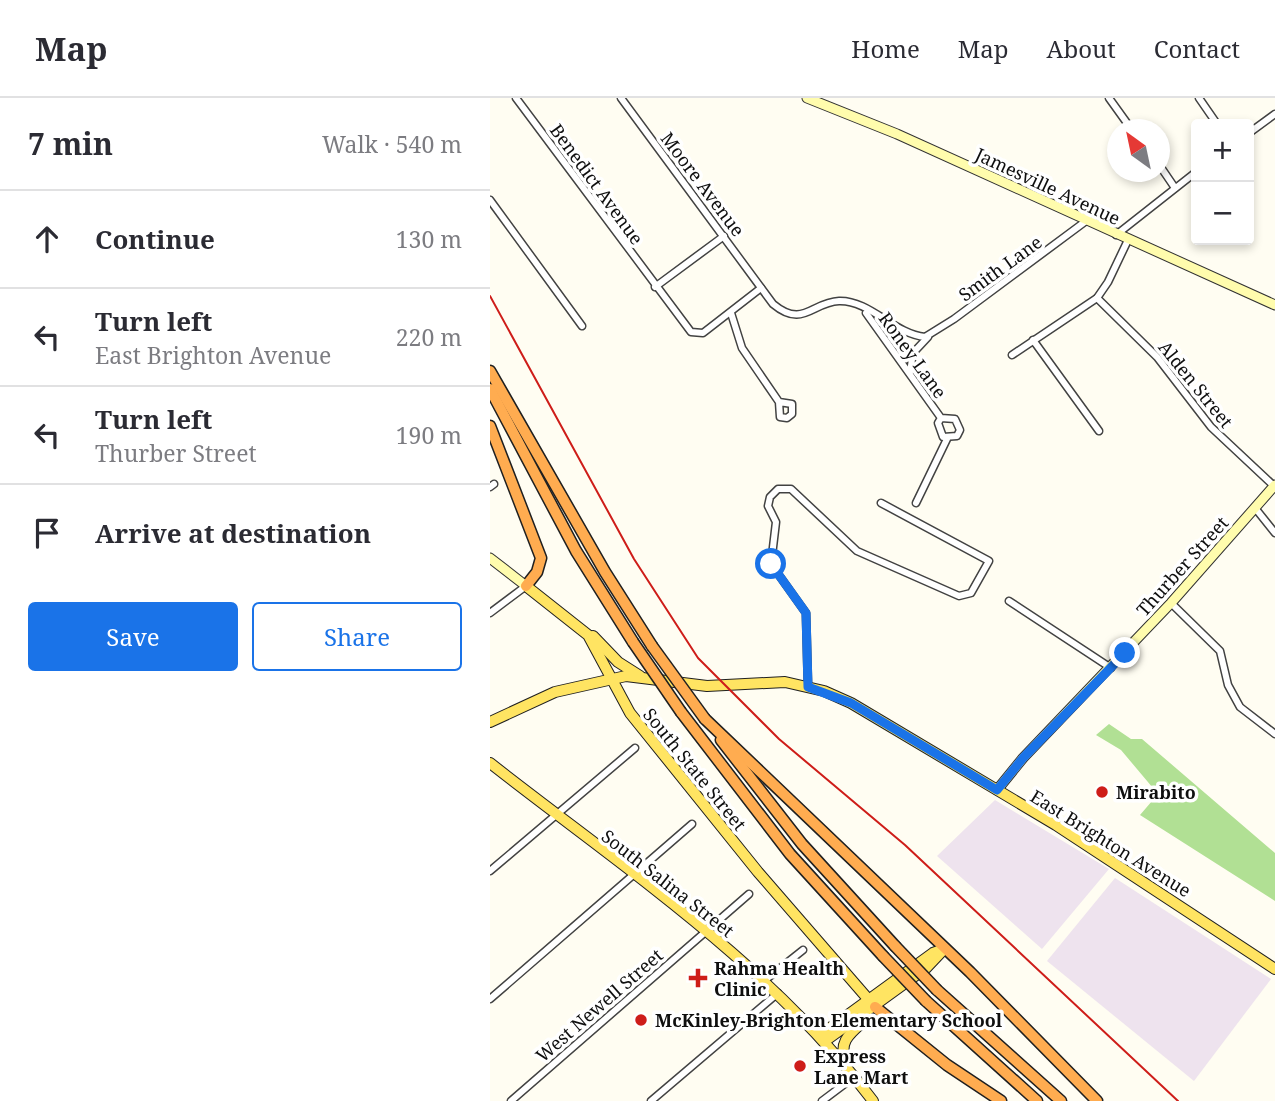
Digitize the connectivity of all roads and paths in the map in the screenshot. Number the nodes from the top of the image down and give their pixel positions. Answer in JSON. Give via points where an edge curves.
{"nodes":[{"id":1,"x":516,"y":98,"type":"edge"},
{"id":2,"x":621,"y":98,"type":"edge"},
{"id":3,"x":807,"y":98,"type":"edge"},
{"id":4,"x":1109,"y":98,"type":"edge"},
{"id":5,"x":1199,"y":98,"type":"edge"},
{"id":6,"x":1275,"y":114,"type":"edge"},
{"id":7,"x":1124,"y":119,"type":"edge"},
{"id":8,"x":1214,"y":119,"type":"edge"},
{"id":9,"x":1254,"y":129,"type":"edge"},
{"id":10,"x":1191,"y":176,"type":"edge"},
{"id":11,"x":1170,"y":181,"type":"edge"},
{"id":12,"x":1175,"y":188,"type":"junction"},
{"id":13,"x":490,"y":200,"type":"edge"},
{"id":14,"x":1086,"y":221,"type":"junction"},
{"id":15,"x":1116,"y":235,"type":"junction"},
{"id":16,"x":724,"y":236,"type":"junction"},
{"id":17,"x":1128,"y":240,"type":"junction"},
{"id":18,"x":655,"y":287,"type":"junction"},
{"id":19,"x":761,"y":288,"type":"junction"},
{"id":20,"x":1097,"y":298,"type":"junction"},
{"id":21,"x":1275,"y":305,"type":"edge"},
{"id":22,"x":862,"y":308,"type":"junction"},
{"id":23,"x":731,"y":313,"type":"junction"},
{"id":24,"x":582,"y":326,"type":"dead end"},
{"id":25,"x":929,"y":336,"type":"junction"},
{"id":26,"x":1033,"y":340,"type":"junction"},
{"id":27,"x":1012,"y":355,"type":"dead end"},
{"id":28,"x":490,"y":371,"type":"edge"},
{"id":29,"x":910,"y":374,"type":"junction"},
{"id":30,"x":490,"y":390,"type":"edge"},
{"id":31,"x":779,"y":402,"type":"dead end"},
{"id":32,"x":941,"y":418,"type":"junction"},
{"id":33,"x":490,"y":426,"type":"edge"},
{"id":34,"x":1099,"y":431,"type":"dead end"},
{"id":35,"x":947,"y":439,"type":"junction"},
{"id":36,"x":1275,"y":485,"type":"edge"},
{"id":37,"x":881,"y":503,"type":"dead end"},
{"id":38,"x":916,"y":503,"type":"dead end"},
{"id":39,"x":1255,"y":508,"type":"junction"},
{"id":40,"x":1275,"y":533,"type":"edge"},
{"id":41,"x":490,"y":558,"type":"edge"},
{"id":42,"x":526,"y":586,"type":"junction"},
{"id":43,"x":1009,"y":601,"type":"dead end"},
{"id":44,"x":1171,"y":603,"type":"junction"},
{"id":45,"x":490,"y":612,"type":"edge"},
{"id":46,"x":581,"y":628,"type":"junction"},
{"id":47,"x":1111,"y":668,"type":"junction"},
{"id":48,"x":626,"y":676,"type":"junction"},
{"id":49,"x":642,"y":677,"type":"junction"},
{"id":50,"x":609,"y":678,"type":"junction"},
{"id":51,"x":808,"y":687,"type":"junction"},
{"id":52,"x":622,"y":702,"type":"junction"},
{"id":53,"x":705,"y":719,"type":"junction"},
{"id":54,"x":490,"y":722,"type":"edge"},
{"id":55,"x":1275,"y":734,"type":"edge"},
{"id":56,"x":635,"y":748,"type":"dead end"},
{"id":57,"x":490,"y":763,"type":"edge"},
{"id":58,"x":997,"y":790,"type":"junction"},
{"id":59,"x":556,"y":814,"type":"junction"},
{"id":60,"x":692,"y":824,"type":"dead end"},
{"id":61,"x":490,"y":870,"type":"edge"},
{"id":62,"x":633,"y":874,"type":"junction"},
{"id":63,"x":749,"y":894,"type":"dead end"},
{"id":64,"x":704,"y":930,"type":"junction"},
{"id":65,"x":944,"y":949,"type":"junction"},
{"id":66,"x":803,"y":950,"type":"dead end"},
{"id":67,"x":1275,"y":969,"type":"edge"},
{"id":68,"x":764,"y":981,"type":"junction"},
{"id":69,"x":778,"y":993,"type":"junction"},
{"id":70,"x":490,"y":999,"type":"edge"},
{"id":71,"x":872,"y":1004,"type":"junction"},
{"id":72,"x":822,"y":1038,"type":"junction"},
{"id":73,"x":851,"y":1072,"type":"junction"},
{"id":74,"x":511,"y":1101,"type":"edge"},
{"id":75,"x":651,"y":1101,"type":"edge"},
{"id":76,"x":822,"y":1101,"type":"edge"},
{"id":77,"x":873,"y":1101,"type":"edge"},
{"id":78,"x":1001,"y":1101,"type":"edge"},
{"id":79,"x":1037,"y":1101,"type":"edge"},
{"id":80,"x":1061,"y":1101,"type":"edge"},
{"id":81,"x":1097,"y":1101,"type":"edge"}],
"edges":[{"from":1,"to":18,"type":"street","name":"Benedict Avenue"},
{"from":2,"to":16,"type":"street","name":"Moore Avenue"},
{"from":3,"to":14,"type":"street","name":"Jamesville Avenue"},
{"from":4,"to":7,"type":"street"},
{"from":5,"to":8,"type":"street"},
{"from":6,"to":9,"type":"street"},
{"from":10,"to":12,"type":"street"},
{"from":11,"to":12,"type":"street"},
{"from":12,"to":15,"type":"street"},
{"from":13,"to":24,"type":"street"},
{"from":14,"to":15,"type":"street","name":"Jamesville Avenue"},
{"from":14,"to":25,"type":"street","name":"Smith Lane"},
{"from":15,"to":17,"type":"street","name":"Jamesville Avenue"},
{"from":16,"to":18,"type":"street"},
{"from":16,"to":19,"type":"street","name":"Moore Avenue"},
{"from":17,"to":20,"type":"street"},
{"from":17,"to":21,"type":"street","name":"Jamesville Avenue"},
{"from":18,"to":23,"type":"street","name":"Benedict Avenue","via":[[694,334],[703,333]]},
{"from":19,"to":22,"type":"street","via":[[777,307],[794,314],[838,301]]},
{"from":19,"to":23,"type":"street"},
{"from":20,"to":26,"type":"street"},
{"from":20,"to":36,"type":"street","name":"Alden Street","via":[[1157,357],[1211,428]]},
{"from":22,"to":25,"type":"street","via":[[901,330]]},
{"from":22,"to":29,"type":"street","name":"Roney Lane"},
{"from":23,"to":31,"type":"street","via":[[742,348]]},
{"from":25,"to":29,"type":"street","name":"Smith Lane","via":[[913,353]]},
{"from":26,"to":27,"type":"street"},
{"from":26,"to":34,"type":"street"},
{"from":28,"to":53,"type":"highway","bridge":true,"via":[[605,572]]},
{"from":29,"to":32,"type":"street","name":"Roney Lane"},
{"from":30,"to":79,"type":"highway","bridge":true,"via":[[576,551],[681,712],[790,853],[883,956]]},
{"from":32,"to":35,"type":"street","name":"Roney Lane","via":[[939,431]]},
{"from":32,"to":35,"type":"street","name":"Roney Lane","via":[[948,416],[959,425],[957,436]]},
{"from":33,"to":42,"type":"highway","via":[[541,558]]},
{"from":35,"to":38,"type":"street","name":"Roney Lane"},
{"from":36,"to":39,"type":"street","name":"Thurber Street"},
{"from":37,"to":51,"type":"street","via":[[989,561],[971,593],[959,596],[857,551],[791,489],[778,489],[768,506],[776,522],[771,564],[806,613]]},
{"from":39,"to":40,"type":"street"},
{"from":39,"to":44,"type":"street","name":"Thurber Street"},
{"from":41,"to":42,"type":"street","name":"South State Street"},
{"from":42,"to":45,"type":"street"},
{"from":42,"to":46,"type":"main road","name":"South State Street"},
{"from":43,"to":47,"type":"street"},
{"from":44,"to":47,"type":"street","name":"Thurber Street"},
{"from":44,"to":55,"type":"street","via":[[1220,651],[1228,685],[1240,707]]},
{"from":46,"to":49,"type":"main road"},
{"from":46,"to":50,"type":"main road","name":"South State Street","via":[[596,646]]},
{"from":47,"to":58,"type":"street","name":"Thurber Street"},
{"from":48,"to":49,"type":"main road","name":"East Brighton Avenue"},
{"from":48,"to":50,"type":"main road","name":"East Brighton Avenue"},
{"from":48,"to":52,"type":"main road"},
{"from":49,"to":51,"type":"main road","name":"East Brighton Avenue","via":[[707,686],[771,682]]},
{"from":50,"to":52,"type":"main road","name":"South State Street"},
{"from":50,"to":54,"type":"main road","name":"East Brighton Avenue","via":[[555,692]]},
{"from":51,"to":58,"type":"main road","name":"East Brighton Avenue","via":[[851,703]]},
{"from":52,"to":71,"type":"main road","name":"South State Street","via":[[758,872]]},
{"from":53,"to":65,"type":"highway"},
{"from":53,"to":80,"type":"highway","bridge":true,"via":[[802,844],[895,946]]},
{"from":56,"to":59,"type":"street"},
{"from":57,"to":59,"type":"main road","name":"South Salina Street"},
{"from":58,"to":67,"type":"main road","name":"East Brighton Avenue"},
{"from":59,"to":61,"type":"street"},
{"from":59,"to":62,"type":"main road","name":"South Salina Street"},
{"from":60,"to":62,"type":"street"},
{"from":62,"to":64,"type":"main road","name":"South Salina Street"},
{"from":62,"to":70,"type":"street"},
{"from":63,"to":64,"type":"street","name":"West Newell Street"},
{"from":64,"to":68,"type":"main road","name":"South Salina Street"},
{"from":64,"to":74,"type":"street","name":"West Newell Street"},
{"from":65,"to":71,"type":"main road","via":[[926,968]]},
{"from":65,"to":81,"type":"highway"},
{"from":66,"to":68,"type":"street"},
{"from":68,"to":69,"type":"main road","name":"South Salina Street"},
{"from":69,"to":72,"type":"main road","name":"South Salina Street"},
{"from":69,"to":75,"type":"street"},
{"from":71,"to":72,"type":"main road"},
{"from":71,"to":73,"type":"main road","via":[[841,1050]]},
{"from":71,"to":78,"type":"highway","via":[[947,1065]]},
{"from":72,"to":73,"type":"main road","name":"South Salina Street"},
{"from":73,"to":76,"type":"street"},
{"from":73,"to":77,"type":"main road","name":"South Salina Street"}]}
